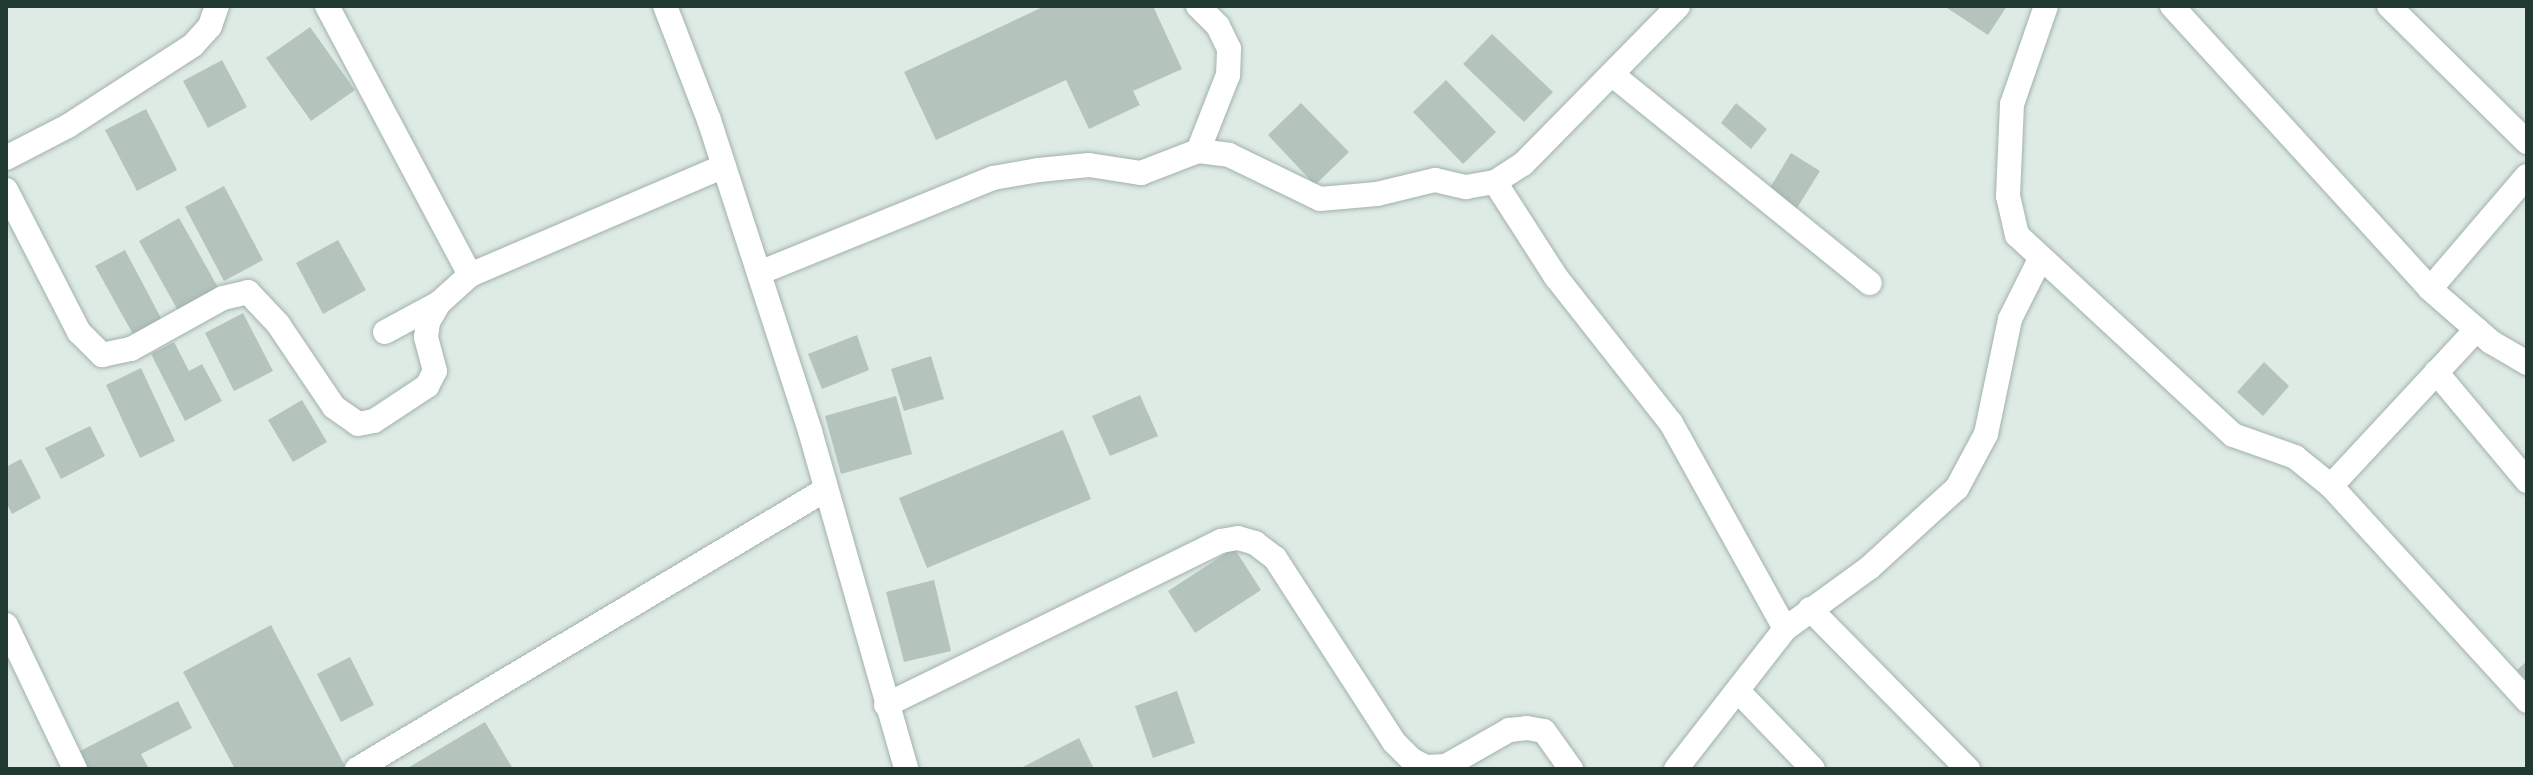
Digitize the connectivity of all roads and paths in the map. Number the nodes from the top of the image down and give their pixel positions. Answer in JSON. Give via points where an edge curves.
{"nodes":[{"id":1,"x":217,"y":6,"type":"edge"},
{"id":2,"x":327,"y":6,"type":"edge"},
{"id":3,"x":665,"y":6,"type":"edge"},
{"id":4,"x":1198,"y":6,"type":"edge"},
{"id":5,"x":1678,"y":6,"type":"edge"},
{"id":6,"x":2046,"y":6,"type":"edge"},
{"id":7,"x":2172,"y":6,"type":"edge"},
{"id":8,"x":2389,"y":6,"type":"edge"},
{"id":9,"x":1614,"y":76,"type":"junction"},
{"id":10,"x":2527,"y":142,"type":"edge"},
{"id":11,"x":1198,"y":151,"type":"junction"},
{"id":12,"x":6,"y":158,"type":"edge"},
{"id":13,"x":724,"y":166,"type":"junction"},
{"id":14,"x":2527,"y":176,"type":"edge"},
{"id":15,"x":1495,"y":182,"type":"junction"},
{"id":16,"x":6,"y":190,"type":"edge"},
{"id":17,"x":2040,"y":259,"type":"junction"},
{"id":18,"x":759,"y":273,"type":"junction"},
{"id":19,"x":470,"y":275,"type":"junction"},
{"id":20,"x":1870,"y":283,"type":"dead end"},
{"id":21,"x":2430,"y":289,"type":"junction"},
{"id":22,"x":439,"y":303,"type":"junction"},
{"id":23,"x":2477,"y":329,"type":"junction"},
{"id":24,"x":385,"y":332,"type":"dead end"},
{"id":25,"x":2527,"y":363,"type":"edge"},
{"id":26,"x":2436,"y":372,"type":"junction"},
{"id":27,"x":2527,"y":481,"type":"edge"},
{"id":28,"x":2331,"y":486,"type":"junction"},
{"id":29,"x":825,"y":490,"type":"junction"},
{"id":30,"x":1810,"y":609,"type":"junction"},
{"id":31,"x":6,"y":625,"type":"edge"},
{"id":32,"x":1785,"y":629,"type":"junction"},
{"id":33,"x":1738,"y":691,"type":"junction"},
{"id":34,"x":2527,"y":701,"type":"edge"},
{"id":35,"x":886,"y":705,"type":"junction"},
{"id":36,"x":75,"y":769,"type":"edge"},
{"id":37,"x":357,"y":769,"type":"edge"},
{"id":38,"x":906,"y":769,"type":"edge"},
{"id":39,"x":1571,"y":769,"type":"edge"},
{"id":40,"x":1676,"y":769,"type":"edge"},
{"id":41,"x":1813,"y":769,"type":"edge"},
{"id":42,"x":1968,"y":769,"type":"edge"}],
"edges":[{"from":1,"to":12,"type":"street","via":[[210,26],[193,45],[68,126]]},
{"from":2,"to":19,"type":"street"},
{"from":3,"to":13,"type":"street"},
{"from":4,"to":11,"type":"street","via":[[1218,26],[1229,49],[1228,75]]},
{"from":5,"to":9,"type":"street"},
{"from":6,"to":17,"type":"street","via":[[2012,104],[2008,159],[2010,218]]},
{"from":7,"to":21,"type":"street"},
{"from":8,"to":10,"type":"street"},
{"from":9,"to":15,"type":"street","via":[[1523,164]]},
{"from":9,"to":20,"type":"street"},
{"from":11,"to":15,"type":"street","via":[[1229,155],[1320,199],[1377,194],[1435,180],[1466,187]]},
{"from":11,"to":18,"type":"street","via":[[1141,173],[1089,165],[993,178]]},
{"from":13,"to":18,"type":"street"},
{"from":13,"to":19,"type":"street"},
{"from":14,"to":21,"type":"street"},
{"from":15,"to":32,"type":"street","via":[[1556,277],[1671,423]]},
{"from":16,"to":22,"type":"street","via":[[79,332],[102,355],[131,349],[223,298],[248,292],[278,324],[334,407],[358,424],[374,421],[427,386],[435,371],[426,337],[428,322]]},
{"from":17,"to":28,"type":"street","via":[[2233,435],[2295,457]]},
{"from":17,"to":30,"type":"street","via":[[2010,319],[1986,434],[1957,488],[1869,568]]},
{"from":18,"to":29,"type":"street"},
{"from":19,"to":22,"type":"street"},
{"from":21,"to":23,"type":"street"},
{"from":22,"to":24,"type":"street"},
{"from":23,"to":25,"type":"street"},
{"from":23,"to":26,"type":"street"},
{"from":26,"to":27,"type":"street"},
{"from":26,"to":28,"type":"street"},
{"from":28,"to":34,"type":"street"},
{"from":29,"to":35,"type":"street"},
{"from":29,"to":37,"type":"street"},
{"from":30,"to":32,"type":"street"},
{"from":30,"to":42,"type":"street"},
{"from":31,"to":36,"type":"street"},
{"from":32,"to":33,"type":"street"},
{"from":33,"to":40,"type":"street"},
{"from":33,"to":41,"type":"street"},
{"from":35,"to":38,"type":"street"},
{"from":35,"to":39,"type":"street","via":[[1221,541],[1238,538],[1275,558],[1360,692],[1412,760],[1426,767],[1446,766],[1509,730],[1527,728],[1544,731]]}]}
